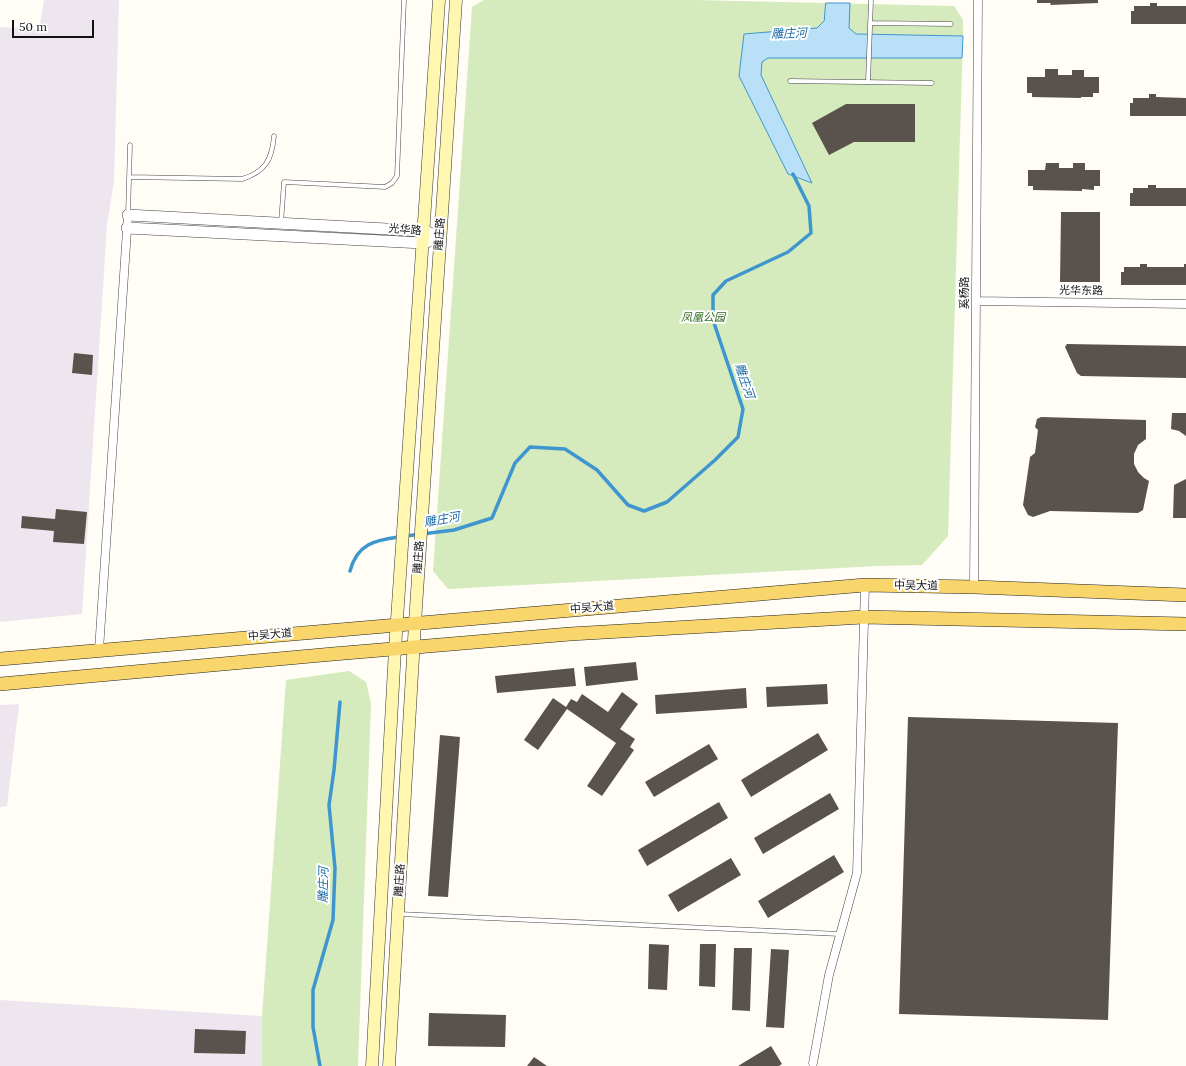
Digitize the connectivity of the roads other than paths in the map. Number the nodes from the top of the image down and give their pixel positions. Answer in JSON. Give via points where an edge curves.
{"nodes":[{"id":1,"x":404,"y":0,"type":"edge"},
{"id":2,"x":439,"y":0,"type":"edge"},
{"id":3,"x":456,"y":0,"type":"edge"},
{"id":4,"x":870,"y":0,"type":"edge"},
{"id":5,"x":978,"y":0,"type":"edge"},
{"id":6,"x":870,"y":24,"type":"junction"},
{"id":7,"x":951,"y":24,"type":"dead end"},
{"id":8,"x":790,"y":81,"type":"dead end"},
{"id":9,"x":868,"y":82,"type":"junction"},
{"id":10,"x":932,"y":83,"type":"dead end"},
{"id":11,"x":274,"y":136,"type":"dead end"},
{"id":12,"x":130,"y":145,"type":"dead end"},
{"id":13,"x":129,"y":177,"type":"junction"},
{"id":14,"x":128,"y":216,"type":"junction"},
{"id":15,"x":281,"y":223,"type":"junction"},
{"id":16,"x":127,"y":228,"type":"junction"},
{"id":17,"x":424,"y":231,"type":"junction"},
{"id":18,"x":440,"y":238,"type":"junction"},
{"id":19,"x":423,"y":243,"type":"junction"},
{"id":20,"x":976,"y":301,"type":"junction"},
{"id":21,"x":1186,"y":304,"type":"edge"},
{"id":22,"x":865,"y":585,"type":"junction"},
{"id":23,"x":974,"y":586,"type":"junction"},
{"id":24,"x":1186,"y":595,"type":"edge"},
{"id":25,"x":863,"y":617,"type":"junction"},
{"id":26,"x":415,"y":623,"type":"junction"},
{"id":27,"x":397,"y":624,"type":"junction"},
{"id":28,"x":1186,"y":624,"type":"edge"},
{"id":29,"x":414,"y":647,"type":"junction"},
{"id":30,"x":395,"y":649,"type":"junction"},
{"id":31,"x":99,"y":650,"type":"junction"},
{"id":32,"x":0,"y":659,"type":"edge"},
{"id":33,"x":0,"y":684,"type":"edge"},
{"id":34,"x":398,"y":914,"type":"junction"},
{"id":35,"x":840,"y":934,"type":"junction"},
{"id":36,"x":813,"y":1065,"type":"edge"},
{"id":37,"x":372,"y":1066,"type":"edge"},
{"id":38,"x":389,"y":1066,"type":"edge"}],
"edges":[{"from":1,"to":15,"type":"lane","via":[[397,176],[385,187],[284,182]]},
{"from":2,"to":17,"type":"main road","name":"雕庄路"},
{"from":3,"to":18,"type":"main road","name":"雕庄路"},
{"from":4,"to":6,"type":"lane"},
{"from":5,"to":20,"type":"street","name":"奚杨路"},
{"from":6,"to":7,"type":"lane"},
{"from":6,"to":9,"type":"lane"},
{"from":8,"to":9,"type":"lane"},
{"from":9,"to":10,"type":"lane"},
{"from":11,"to":13,"type":"lane","via":[[268,162],[256,175],[242,179]]},
{"from":12,"to":13,"type":"lane"},
{"from":13,"to":14,"type":"lane"},
{"from":14,"to":15,"type":"street","name":"光华路"},
{"from":14,"to":16,"type":"street"},
{"from":15,"to":17,"type":"street","name":"光华路"},
{"from":16,"to":19,"type":"street","name":"光华路"},
{"from":16,"to":31,"type":"street"},
{"from":17,"to":18,"type":"street","name":"光华路"},
{"from":17,"to":19,"type":"main road","name":"雕庄路"},
{"from":18,"to":19,"type":"street","name":"光华路"},
{"from":18,"to":26,"type":"main road","name":"雕庄路"},
{"from":19,"to":27,"type":"main road","name":"雕庄路"},
{"from":20,"to":21,"type":"street","name":"光华东路"},
{"from":20,"to":23,"type":"street","name":"奚杨路"},
{"from":22,"to":23,"type":"main road","name":"中吴大道"},
{"from":22,"to":25,"type":"street"},
{"from":22,"to":26,"type":"main road","name":"中吴大道"},
{"from":23,"to":24,"type":"main road","name":"中吴大道"},
{"from":25,"to":28,"type":"main road"},
{"from":25,"to":29,"type":"main road","via":[[570,634]]},
{"from":25,"to":35,"type":"street","via":[[857,873]]},
{"from":26,"to":27,"type":"main road","name":"中吴大道"},
{"from":26,"to":29,"type":"main road","name":"雕庄路"},
{"from":27,"to":30,"type":"main road","name":"雕庄路"},
{"from":27,"to":31,"type":"main road","name":"中吴大道"},
{"from":29,"to":30,"type":"main road"},
{"from":29,"to":34,"type":"main road","name":"雕庄路"},
{"from":30,"to":33,"type":"main road"},
{"from":30,"to":37,"type":"main road","name":"雕庄路"},
{"from":31,"to":32,"type":"main road","name":"中吴大道"},
{"from":34,"to":35,"type":"lane"},
{"from":34,"to":38,"type":"main road","name":"雕庄路"},
{"from":35,"to":36,"type":"street","via":[[829,975]]}]}
